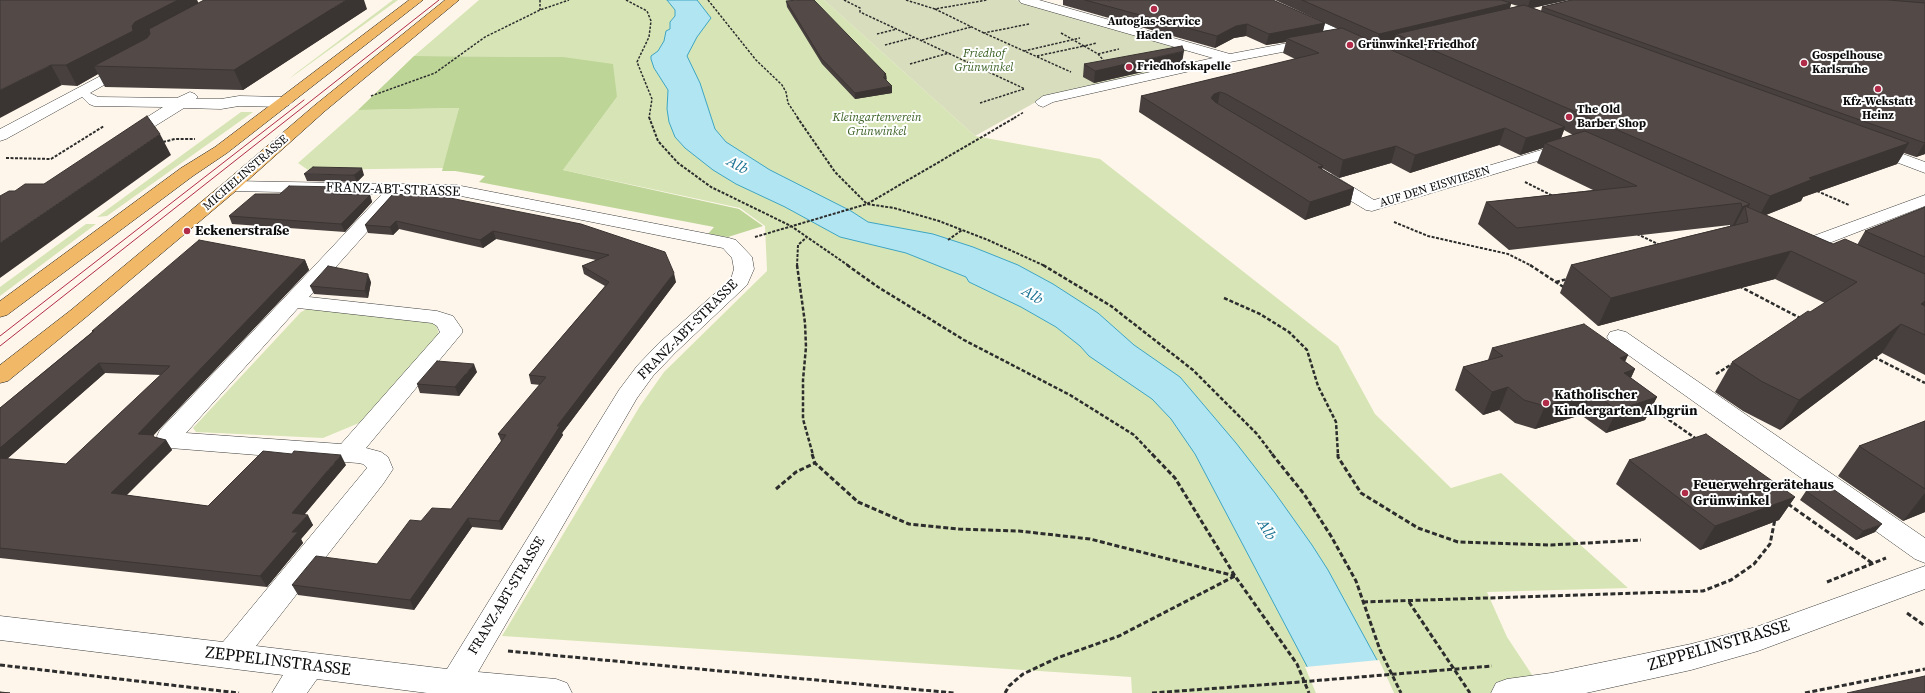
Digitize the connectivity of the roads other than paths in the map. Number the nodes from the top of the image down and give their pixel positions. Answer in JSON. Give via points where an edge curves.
{"nodes":[{"id":1,"x":417,"y":0,"type":"edge"},
{"id":2,"x":464,"y":0,"type":"edge"},
{"id":3,"x":1025,"y":0,"type":"edge"},
{"id":4,"x":1261,"y":0,"type":"edge"},
{"id":5,"x":448,"y":4,"type":"edge"},
{"id":6,"x":1343,"y":36,"type":"junction"},
{"id":7,"x":1436,"y":37,"type":"edge"},
{"id":8,"x":1376,"y":51,"type":"junction"},
{"id":9,"x":1230,"y":58,"type":"junction"},
{"id":10,"x":138,"y":61,"type":"edge"},
{"id":11,"x":1398,"y":61,"type":"edge"},
{"id":12,"x":70,"y":98,"type":"junction"},
{"id":13,"x":184,"y":100,"type":"junction"},
{"id":14,"x":1045,"y":101,"type":"road end"},
{"id":15,"x":284,"y":102,"type":"junction"},
{"id":16,"x":0,"y":136,"type":"edge"},
{"id":17,"x":1562,"y":136,"type":"edge"},
{"id":18,"x":1862,"y":144,"type":"edge"},
{"id":19,"x":114,"y":145,"type":"edge"},
{"id":20,"x":1925,"y":168,"type":"edge"},
{"id":21,"x":1313,"y":171,"type":"edge"},
{"id":22,"x":231,"y":186,"type":"junction"},
{"id":23,"x":397,"y":188,"type":"junction"},
{"id":24,"x":1921,"y":204,"type":"edge"},
{"id":25,"x":1828,"y":258,"type":"edge"},
{"id":26,"x":293,"y":302,"type":"junction"},
{"id":27,"x":0,"y":311,"type":"edge"},
{"id":28,"x":1618,"y":337,"type":"dead end"},
{"id":29,"x":0,"y":376,"type":"edge"},
{"id":30,"x":347,"y":453,"type":"junction"},
{"id":31,"x":1921,"y":549,"type":"edge"},
{"id":32,"x":1925,"y":577,"type":"edge"},
{"id":33,"x":0,"y":628,"type":"edge"},
{"id":34,"x":230,"y":656,"type":"junction"},
{"id":35,"x":309,"y":666,"type":"junction"},
{"id":36,"x":455,"y":683,"type":"junction"},
{"id":37,"x":288,"y":693,"type":"edge"},
{"id":38,"x":556,"y":693,"type":"edge"},
{"id":39,"x":1508,"y":693,"type":"edge"}],
"edges":[{"from":1,"to":15,"type":"main road"},
{"from":2,"to":5,"type":"main road","name":"MICHELINSTRASSE"},
{"from":3,"to":9,"type":"street"},
{"from":4,"to":6,"type":"street"},
{"from":5,"to":22,"type":"main road","name":"MICHELINSTRASSE","via":[[320,108]]},
{"from":6,"to":8,"type":"street"},
{"from":6,"to":9,"type":"street"},
{"from":7,"to":8,"type":"street"},
{"from":8,"to":11,"type":"street"},
{"from":9,"to":14,"type":"street"},
{"from":10,"to":12,"type":"street"},
{"from":12,"to":13,"type":"street","via":[[89,97],[94,101]]},
{"from":12,"to":16,"type":"street"},
{"from":13,"to":15,"type":"street","via":[[222,104],[238,101]]},
{"from":13,"to":19,"type":"street"},
{"from":15,"to":27,"type":"main road"},
{"from":17,"to":21,"type":"street","name":"AUF DEN EISWIESEN","via":[[1582,145],[1372,206]]},
{"from":18,"to":20,"type":"street"},
{"from":22,"to":23,"type":"street","name":"FRANZ-ABT-STRASSE"},
{"from":22,"to":29,"type":"main road","name":"MICHELINSTRASSE"},
{"from":23,"to":26,"type":"street"},
{"from":23,"to":36,"type":"street","name":"FRANZ-ABT-STRASSE","via":[[456,190],[729,244],[742,257],[744,269],[740,281],[645,370]]},
{"from":24,"to":25,"type":"street","via":[[1798,244]]},
{"from":26,"to":30,"type":"street","via":[[437,317],[446,321],[451,329],[451,333]]},
{"from":26,"to":30,"type":"street","via":[[169,436],[170,440]]},
{"from":28,"to":31,"type":"street"},
{"from":30,"to":34,"type":"street","via":[[372,458],[379,463],[380,469]]},
{"from":32,"to":39,"type":"street","name":"ZEPPELINSTRASSE","via":[[1751,641],[1683,659],[1551,687]]},
{"from":33,"to":34,"type":"street","name":"ZEPPELINSTRASSE"},
{"from":34,"to":35,"type":"street","name":"ZEPPELINSTRASSE"},
{"from":35,"to":36,"type":"street","name":"ZEPPELINSTRASSE"},
{"from":35,"to":37,"type":"street"},
{"from":36,"to":38,"type":"street","name":"ZEPPELINSTRASSE"}]}
